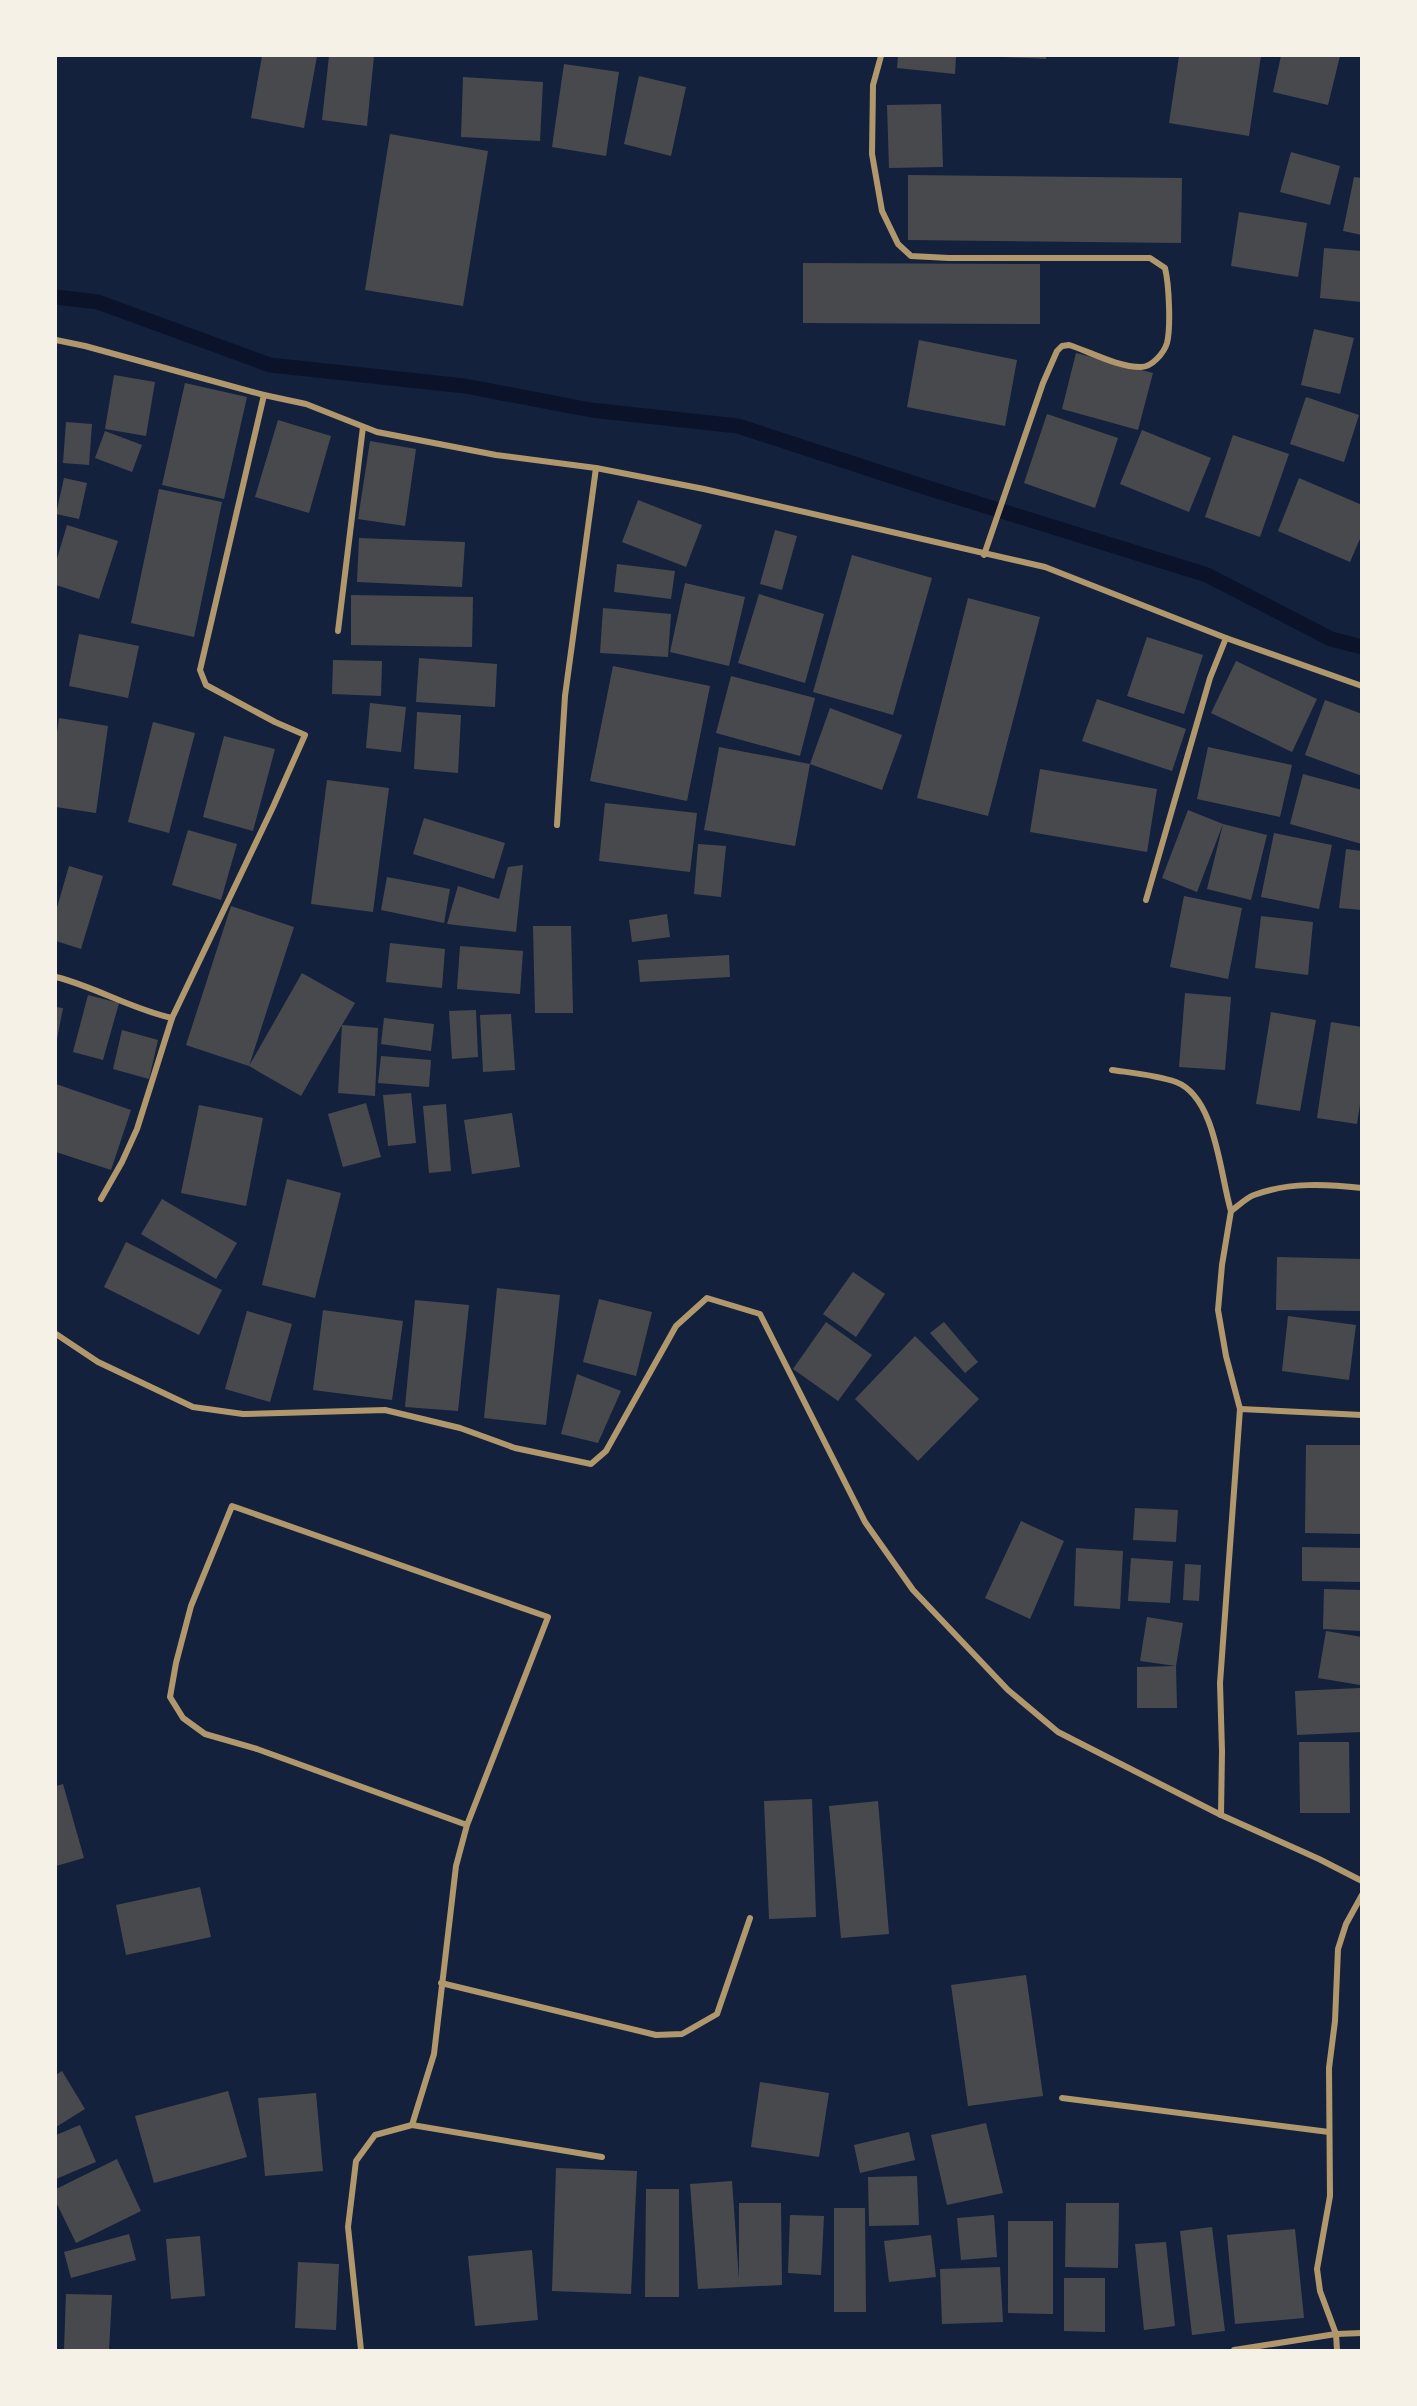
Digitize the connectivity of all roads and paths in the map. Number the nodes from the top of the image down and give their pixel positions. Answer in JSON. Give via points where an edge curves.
{"nodes":[{"id":1,"x":880,"y":56,"type":"edge"},
{"id":2,"x":56,"y":340,"type":"edge"},
{"id":3,"x":264,"y":395,"type":"junction"},
{"id":4,"x":363,"y":427,"type":"junction"},
{"id":5,"x":596,"y":468,"type":"junction"},
{"id":6,"x":984,"y":555,"type":"junction"},
{"id":7,"x":338,"y":631,"type":"dead end"},
{"id":8,"x":1226,"y":638,"type":"junction"},
{"id":9,"x":1362,"y":687,"type":"edge"},
{"id":10,"x":557,"y":825,"type":"dead end"},
{"id":11,"x":1146,"y":900,"type":"dead end"},
{"id":12,"x":56,"y":976,"type":"edge"},
{"id":13,"x":172,"y":1018,"type":"junction"},
{"id":14,"x":1112,"y":1070,"type":"dead end"},
{"id":15,"x":1362,"y":1188,"type":"edge"},
{"id":16,"x":101,"y":1199,"type":"dead end"},
{"id":17,"x":1231,"y":1211,"type":"junction"},
{"id":18,"x":56,"y":1334,"type":"edge"},
{"id":19,"x":1240,"y":1409,"type":"junction"},
{"id":20,"x":1362,"y":1415,"type":"edge"},
{"id":21,"x":1221,"y":1815,"type":"junction"},
{"id":22,"x":467,"y":1825,"type":"junction"},
{"id":23,"x":1362,"y":1881,"type":"edge"},
{"id":24,"x":1362,"y":1895,"type":"edge"},
{"id":25,"x":750,"y":1918,"type":"dead end"},
{"id":26,"x":441,"y":1983,"type":"junction"},
{"id":27,"x":1062,"y":2098,"type":"dead end"},
{"id":28,"x":412,"y":2125,"type":"junction"},
{"id":29,"x":1329,"y":2132,"type":"junction"},
{"id":30,"x":602,"y":2157,"type":"dead end"},
{"id":31,"x":1362,"y":2333,"type":"edge"},
{"id":32,"x":1336,"y":2334,"type":"junction"},
{"id":33,"x":361,"y":2350,"type":"edge"},
{"id":34,"x":1234,"y":2350,"type":"edge"},
{"id":35,"x":1337,"y":2350,"type":"edge"}],
"edges":[{"from":1,"to":6,"type":"street","via":[[873,85],[872,154],[882,212],[898,244],[911,256],[1150,258],[1165,268],[1169,284],[1167,344],[1154,363],[1142,368],[1069,345],[1057,351]]},
{"from":2,"to":3,"type":"street"},
{"from":3,"to":4,"type":"street","via":[[306,404]]},
{"from":3,"to":13,"type":"street","via":[[200,670],[206,685],[213,690],[304,735]]},
{"from":4,"to":5,"type":"street","via":[[496,455]]},
{"from":4,"to":7,"type":"street"},
{"from":5,"to":6,"type":"street","via":[[704,489]]},
{"from":5,"to":10,"type":"street","via":[[565,696]]},
{"from":6,"to":8,"type":"street","via":[[1045,567]]},
{"from":8,"to":9,"type":"street"},
{"from":8,"to":11,"type":"street","via":[[1210,678]]},
{"from":12,"to":13,"type":"street"},
{"from":13,"to":16,"type":"street","via":[[137,1129]]},
{"from":14,"to":17,"type":"street","via":[[1178,1083],[1195,1095],[1211,1126]]},
{"from":15,"to":17,"type":"street","via":[[1322,1184],[1284,1188],[1253,1195]]},
{"from":17,"to":19,"type":"street","via":[[1218,1310]]},
{"from":18,"to":21,"type":"street","via":[[98,1362],[193,1407],[243,1414],[386,1410],[460,1428],[515,1448],[591,1464],[606,1451],[676,1326],[699,1305],[707,1298],[760,1314],[865,1522],[913,1590],[1008,1690],[1058,1732]]},
{"from":19,"to":20,"type":"street"},
{"from":19,"to":21,"type":"street","via":[[1220,1683]]},
{"from":21,"to":23,"type":"street"},
{"from":22,"to":22,"type":"street","via":[[548,1617],[232,1506],[191,1606],[176,1663],[171,1697],[183,1718],[205,1734]]},
{"from":22,"to":26,"type":"street","via":[[456,1866]]},
{"from":24,"to":29,"type":"street","via":[[1338,1949],[1329,2068]]},
{"from":25,"to":26,"type":"street","via":[[717,2014],[682,2034],[656,2035]]},
{"from":26,"to":28,"type":"street","via":[[434,2055]]},
{"from":27,"to":29,"type":"street"},
{"from":28,"to":30,"type":"street"},
{"from":28,"to":33,"type":"street","via":[[375,2135],[356,2161],[348,2227]]},
{"from":29,"to":32,"type":"street","via":[[1330,2196],[1317,2269],[1320,2291]]},
{"from":31,"to":32,"type":"street"},
{"from":32,"to":34,"type":"street"},
{"from":32,"to":35,"type":"street"}]}
